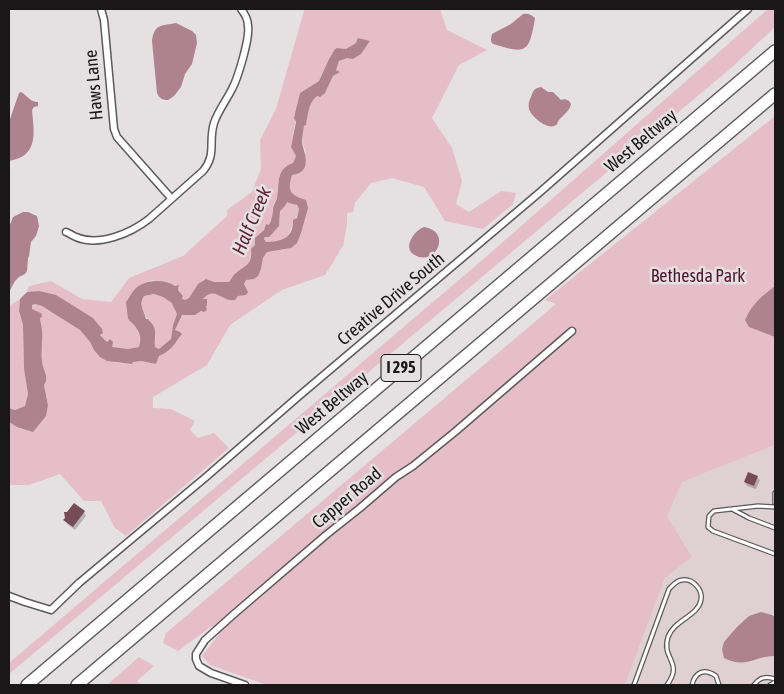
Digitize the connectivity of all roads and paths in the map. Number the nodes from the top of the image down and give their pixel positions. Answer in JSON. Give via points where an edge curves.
{"nodes":[{"id":1,"x":102,"y":9,"type":"edge"},
{"id":2,"x":241,"y":9,"type":"edge"},
{"id":3,"x":748,"y":9,"type":"edge"},
{"id":4,"x":775,"y":45,"type":"edge"},
{"id":5,"x":775,"y":51,"type":"edge"},
{"id":6,"x":741,"y":80,"type":"junction"},
{"id":7,"x":775,"y":94,"type":"edge"},
{"id":8,"x":171,"y":198,"type":"junction"},
{"id":9,"x":66,"y":232,"type":"dead end"},
{"id":10,"x":572,"y":331,"type":"dead end"},
{"id":11,"x":775,"y":493,"type":"edge"},
{"id":12,"x":775,"y":503,"type":"edge"},
{"id":13,"x":775,"y":507,"type":"edge"},
{"id":14,"x":731,"y":509,"type":"junction"},
{"id":15,"x":775,"y":528,"type":"edge"},
{"id":16,"x":775,"y":554,"type":"edge"},
{"id":17,"x":9,"y":596,"type":"edge"},
{"id":18,"x":775,"y":680,"type":"edge"},
{"id":19,"x":27,"y":685,"type":"edge"},
{"id":20,"x":77,"y":685,"type":"edge"},
{"id":21,"x":245,"y":685,"type":"edge"},
{"id":22,"x":634,"y":685,"type":"edge"},
{"id":23,"x":667,"y":685,"type":"edge"},
{"id":24,"x":692,"y":685,"type":"edge"},
{"id":25,"x":719,"y":685,"type":"edge"},
{"id":26,"x":754,"y":685,"type":"edge"},
{"id":27,"x":770,"y":685,"type":"edge"}],
"edges":[{"from":1,"to":8,"type":"street","name":"Haws Lane","via":[[114,129],[117,137]]},
{"from":2,"to":8,"type":"street","via":[[249,28],[248,38],[236,80],[214,121],[211,159],[203,171]]},
{"from":3,"to":17,"type":"street","name":"Creative Drive South","via":[[518,211],[51,610]]},
{"from":4,"to":6,"type":"highway"},
{"from":5,"to":6,"type":"highway","name":"West Beltway","number":"I 295"},
{"from":6,"to":19,"type":"highway","name":"West Beltway","number":"I 295"},
{"from":7,"to":20,"type":"highway","number":"I 295"},
{"from":8,"to":9,"type":"street","via":[[144,223],[126,234],[85,240]]},
{"from":10,"to":21,"type":"street","name":"Capper Road","via":[[205,640],[196,654],[199,666]]},
{"from":11,"to":12,"type":"lane"},
{"from":13,"to":14,"type":"lane"},
{"from":14,"to":15,"type":"lane"},
{"from":14,"to":16,"type":"lane","via":[[714,511],[709,516],[708,527]]},
{"from":18,"to":26,"type":"lane","via":[[763,677]]},
{"from":18,"to":27,"type":"lane"},
{"from":22,"to":23,"type":"lane","via":[[669,589],[682,580],[690,581],[696,585],[702,598],[697,609],[675,626],[668,639],[674,671]]},
{"from":24,"to":25,"type":"lane","via":[[696,676],[706,672],[716,676]]}]}
